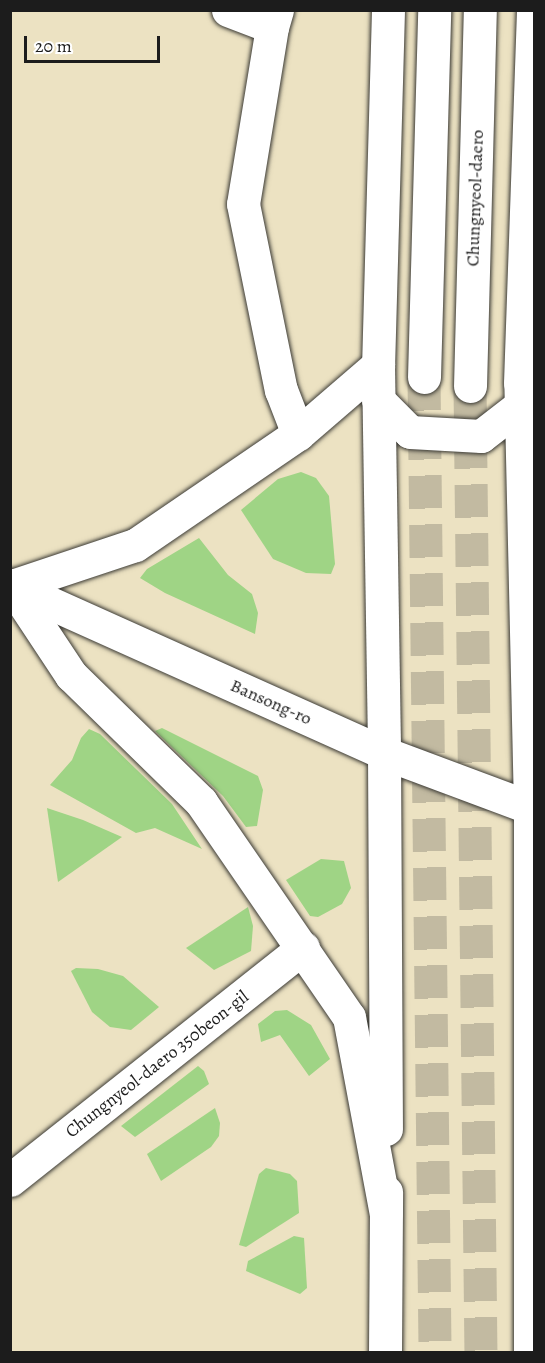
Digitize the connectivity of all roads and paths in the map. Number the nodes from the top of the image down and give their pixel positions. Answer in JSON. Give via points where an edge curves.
{"nodes":[{"id":1,"x":228,"y":10,"type":"edge"},
{"id":2,"x":388,"y":10,"type":"edge"},
{"id":3,"x":434,"y":10,"type":"edge"},
{"id":4,"x":480,"y":10,"type":"edge"},
{"id":5,"x":533,"y":10,"type":"edge"},
{"id":6,"x":274,"y":19,"type":"edge"},
{"id":7,"x":378,"y":365,"type":"junction"},
{"id":8,"x":424,"y":377,"type":"tunnel mouth"},
{"id":9,"x":470,"y":386,"type":"tunnel mouth"},
{"id":10,"x":378,"y":399,"type":"junction"},
{"id":11,"x":525,"y":400,"type":"edge"},
{"id":12,"x":298,"y":434,"type":"junction"},
{"id":13,"x":11,"y":586,"type":"edge"},
{"id":14,"x":384,"y":753,"type":"junction"},
{"id":15,"x":532,"y":809,"type":"edge"},
{"id":16,"x":303,"y":948,"type":"junction"},
{"id":17,"x":10,"y":1180,"type":"edge"},
{"id":18,"x":386,"y":1214,"type":"junction"},
{"id":19,"x":386,"y":1353,"type":"edge"},
{"id":20,"x":530,"y":1353,"type":"edge"}],
"edges":[{"from":1,"to":6,"type":"main road"},
{"from":2,"to":7,"type":"main road"},
{"from":3,"to":8,"type":"main road"},
{"from":4,"to":9,"type":"main road","name":"Chungnyeol-daero"},
{"from":5,"to":11,"type":"main road"},
{"from":6,"to":12,"type":"main road","via":[[243,204],[281,390]]},
{"from":7,"to":10,"type":"main road"},
{"from":7,"to":12,"type":"main road"},
{"from":10,"to":11,"type":"main road","via":[[411,432],[481,436]]},
{"from":10,"to":14,"type":"main road"},
{"from":11,"to":15,"type":"main road"},
{"from":12,"to":13,"type":"main road","via":[[135,545]]},
{"from":13,"to":14,"type":"main road","name":"Bansong-ro"},
{"from":13,"to":16,"type":"main road","via":[[71,675],[201,802]]},
{"from":14,"to":15,"type":"main road","name":"Bansong-ro"},
{"from":14,"to":18,"type":"main road"},
{"from":15,"to":20,"type":"main road"},
{"from":16,"to":17,"type":"main road","name":"Chungnyeol-daero 350beon-gil"},
{"from":16,"to":18,"type":"main road","via":[[349,1017]]},
{"from":18,"to":19,"type":"main road"}]}
